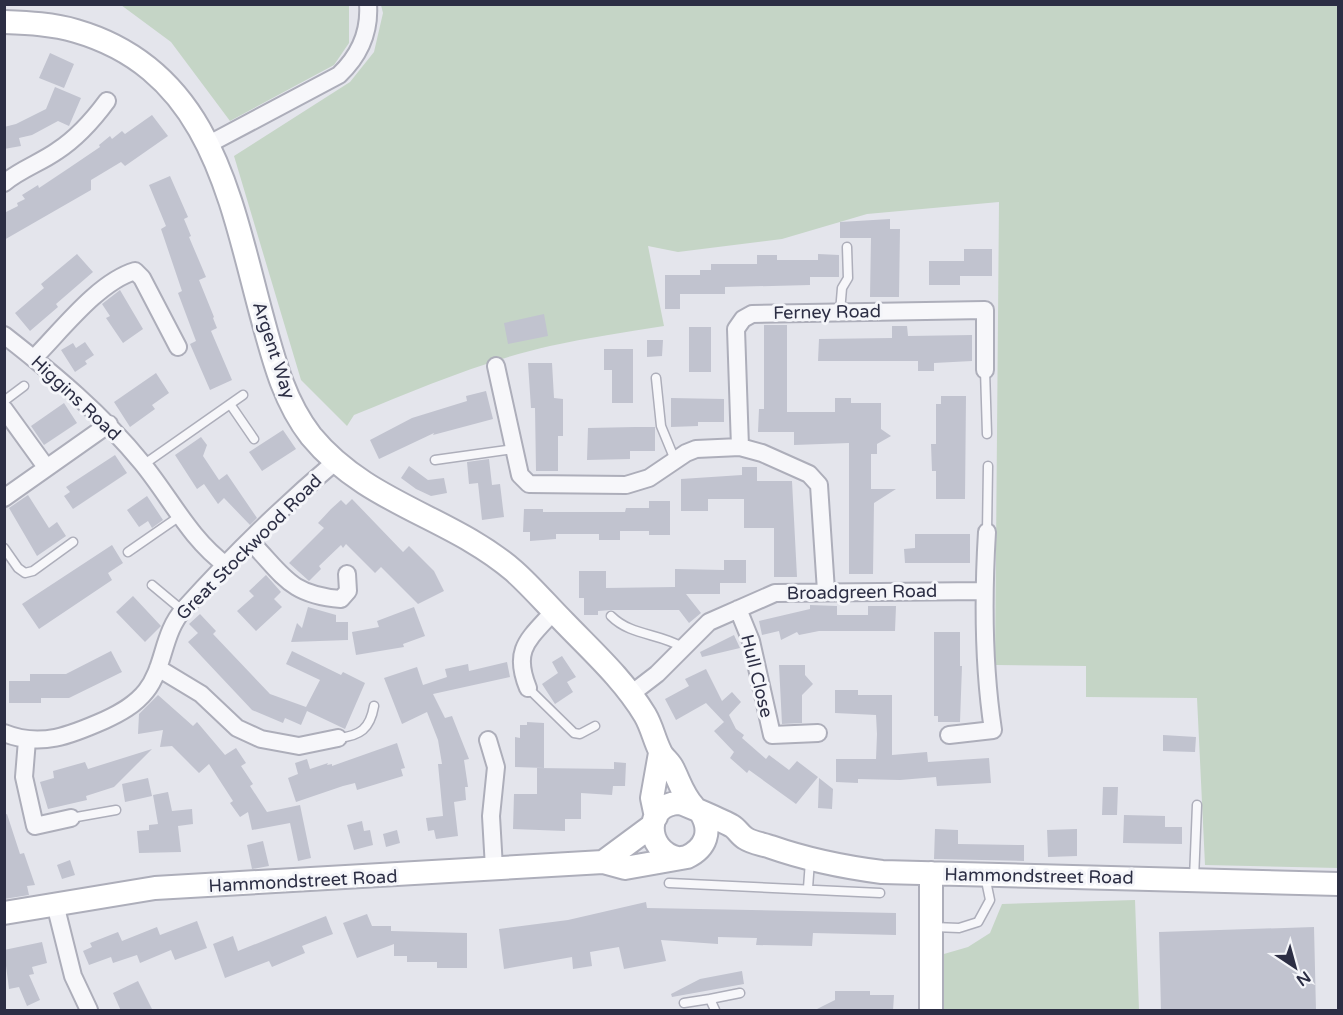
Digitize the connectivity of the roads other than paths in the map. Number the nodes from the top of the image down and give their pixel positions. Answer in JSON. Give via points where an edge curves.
{"nodes":[{"id":1,"x":368,"y":4,"type":"edge"},
{"id":2,"x":4,"y":22,"type":"edge"},
{"id":3,"x":107,"y":101,"type":"dead end"},
{"id":4,"x":209,"y":144,"type":"junction"},
{"id":5,"x":4,"y":183,"type":"edge"},
{"id":6,"x":847,"y":247,"type":"dead end"},
{"id":7,"x":840,"y":312,"type":"junction"},
{"id":8,"x":4,"y":335,"type":"edge"},
{"id":9,"x":178,"y":347,"type":"dead end"},
{"id":10,"x":34,"y":358,"type":"junction"},
{"id":11,"x":496,"y":366,"type":"dead end"},
{"id":12,"x":986,"y":370,"type":"joint"},
{"id":13,"x":656,"y":378,"type":"dead end"},
{"id":14,"x":24,"y":386,"type":"dead end"},
{"id":15,"x":243,"y":395,"type":"dead end"},
{"id":16,"x":4,"y":401,"type":"edge"},
{"id":17,"x":230,"y":404,"type":"junction"},
{"id":18,"x":4,"y":409,"type":"edge"},
{"id":19,"x":109,"y":424,"type":"junction"},
{"id":20,"x":987,"y":434,"type":"dead end"},
{"id":21,"x":254,"y":439,"type":"dead end"},
{"id":22,"x":740,"y":447,"type":"junction"},
{"id":23,"x":514,"y":449,"type":"junction"},
{"id":24,"x":435,"y":460,"type":"dead end"},
{"id":25,"x":675,"y":460,"type":"junction"},
{"id":26,"x":335,"y":462,"type":"junction"},
{"id":27,"x":143,"y":465,"type":"junction"},
{"id":28,"x":46,"y":466,"type":"junction"},
{"id":29,"x":988,"y":466,"type":"dead end"},
{"id":30,"x":4,"y":498,"type":"edge"},
{"id":31,"x":180,"y":516,"type":"junction"},
{"id":32,"x":987,"y":532,"type":"joint"},
{"id":33,"x":73,"y":542,"type":"dead end"},
{"id":34,"x":251,"y":542,"type":"junction"},
{"id":35,"x":4,"y":548,"type":"edge"},
{"id":36,"x":128,"y":552,"type":"dead end"},
{"id":37,"x":226,"y":565,"type":"junction"},
{"id":38,"x":347,"y":574,"type":"dead end"},
{"id":39,"x":152,"y":585,"type":"dead end"},
{"id":40,"x":826,"y":591,"type":"junction"},
{"id":41,"x":984,"y":591,"type":"junction"},
{"id":42,"x":738,"y":609,"type":"junction"},
{"id":43,"x":182,"y":610,"type":"junction"},
{"id":44,"x":554,"y":611,"type":"junction"},
{"id":45,"x":611,"y":616,"type":"dead end"},
{"id":46,"x":682,"y":647,"type":"junction"},
{"id":47,"x":158,"y":668,"type":"junction"},
{"id":48,"x":528,"y":688,"type":"joint"},
{"id":49,"x":631,"y":694,"type":"junction"},
{"id":50,"x":375,"y":706,"type":"dead end"},
{"id":51,"x":595,"y":726,"type":"dead end"},
{"id":52,"x":4,"y":733,"type":"edge"},
{"id":53,"x":818,"y":733,"type":"dead end"},
{"id":54,"x":949,"y":735,"type":"dead end"},
{"id":55,"x":338,"y":738,"type":"joint"},
{"id":56,"x":27,"y":740,"type":"junction"},
{"id":57,"x":488,"y":740,"type":"dead end"},
{"id":58,"x":660,"y":753,"type":"junction"},
{"id":59,"x":1197,"y":805,"type":"dead end"},
{"id":60,"x":116,"y":810,"type":"dead end"},
{"id":61,"x":698,"y":810,"type":"junction"},
{"id":62,"x":71,"y":818,"type":"joint"},
{"id":63,"x":654,"y":821,"type":"junction"},
{"id":64,"x":745,"y":838,"type":"junction"},
{"id":65,"x":702,"y":847,"type":"junction"},
{"id":66,"x":677,"y":858,"type":"junction"},
{"id":67,"x":810,"y":861,"type":"junction"},
{"id":68,"x":603,"y":862,"type":"junction"},
{"id":69,"x":494,"y":868,"type":"junction"},
{"id":70,"x":931,"y":873,"type":"junction"},
{"id":71,"x":985,"y":875,"type":"junction"},
{"id":72,"x":1194,"y":880,"type":"junction"},
{"id":73,"x":669,"y":883,"type":"dead end"},
{"id":74,"x":1338,"y":884,"type":"edge"},
{"id":75,"x":808,"y":888,"type":"junction"},
{"id":76,"x":880,"y":893,"type":"dead end"},
{"id":77,"x":55,"y":904,"type":"junction"},
{"id":78,"x":4,"y":913,"type":"edge"},
{"id":79,"x":932,"y":927,"type":"junction"},
{"id":80,"x":740,"y":993,"type":"dead end"},
{"id":81,"x":710,"y":999,"type":"junction"},
{"id":82,"x":684,"y":1003,"type":"dead end"},
{"id":83,"x":89,"y":1011,"type":"edge"},
{"id":84,"x":716,"y":1011,"type":"edge"},
{"id":85,"x":931,"y":1011,"type":"edge"}],
"edges":[{"from":1,"to":4,"type":"street","via":[[363,43],[339,75]]},
{"from":2,"to":4,"type":"street","name":"Argent Way","via":[[76,31],[115,46],[175,94]]},
{"from":3,"to":5,"type":"street","via":[[58,151]]},
{"from":4,"to":26,"type":"street","name":"Argent Way","via":[[228,194],[283,390],[310,434]]},
{"from":6,"to":7,"type":"lane","via":[[848,278],[842,288]]},
{"from":7,"to":12,"type":"street","name":"Ferney Road","via":[[985,310]]},
{"from":7,"to":22,"type":"street","name":"Ferney Road","via":[[757,313],[739,323],[736,336]]},
{"from":8,"to":10,"type":"street","name":"Higgins Road"},
{"from":9,"to":10,"type":"street","via":[[142,278],[135,272],[98,294]]},
{"from":10,"to":19,"type":"street","name":"Higgins Road"},
{"from":11,"to":23,"type":"street"},
{"from":12,"to":20,"type":"lane"},
{"from":13,"to":25,"type":"lane","via":[[661,426]]},
{"from":14,"to":16,"type":"lane"},
{"from":15,"to":17,"type":"lane"},
{"from":17,"to":21,"type":"lane"},
{"from":17,"to":27,"type":"lane"},
{"from":18,"to":28,"type":"street"},
{"from":19,"to":27,"type":"street","name":"Higgins Road"},
{"from":19,"to":28,"type":"street"},
{"from":22,"to":25,"type":"street","via":[[696,449]]},
{"from":22,"to":40,"type":"street","via":[[778,459],[809,474],[819,485]]},
{"from":23,"to":24,"type":"lane"},
{"from":23,"to":25,"type":"street","via":[[520,475],[529,484],[540,486],[626,485],[649,478]]},
{"from":26,"to":34,"type":"street","name":"Great Stockwood Road"},
{"from":26,"to":44,"type":"street","name":"Argent Way","via":[[384,497],[440,523],[513,570]]},
{"from":27,"to":31,"type":"street","name":"Higgins Road"},
{"from":28,"to":30,"type":"street"},
{"from":29,"to":32,"type":"lane"},
{"from":31,"to":36,"type":"lane"},
{"from":31,"to":37,"type":"street","name":"Higgins Road"},
{"from":32,"to":41,"type":"street"},
{"from":33,"to":35,"type":"lane","via":[[25,573]]},
{"from":34,"to":37,"type":"street","name":"Great Stockwood Road"},
{"from":34,"to":38,"type":"street","via":[[297,589],[315,597],[341,599],[348,591]]},
{"from":37,"to":43,"type":"street","name":"Great Stockwood Road"},
{"from":39,"to":43,"type":"lane"},
{"from":40,"to":41,"type":"street","name":"Broadgreen Road"},
{"from":40,"to":42,"type":"street","name":"Broadgreen Road","via":[[775,593]]},
{"from":41,"to":54,"type":"street","via":[[986,675],[993,730]]},
{"from":42,"to":46,"type":"street","name":"Broadgreen Road","via":[[709,622]]},
{"from":42,"to":53,"type":"street","name":"Hull Close","via":[[751,640],[772,735]]},
{"from":43,"to":47,"type":"street","name":"Great Stockwood Road","via":[[168,634]]},
{"from":44,"to":48,"type":"street","via":[[525,644],[521,666]]},
{"from":44,"to":49,"type":"street","name":"Argent Way"},
{"from":45,"to":46,"type":"lane","via":[[621,626],[669,639]]},
{"from":46,"to":49,"type":"street","name":"Broadgreen Road"},
{"from":47,"to":55,"type":"street","via":[[201,694],[237,728],[261,739],[298,746]]},
{"from":47,"to":56,"type":"street","name":"Great Stockwood Road","via":[[146,691],[120,713],[69,736]]},
{"from":48,"to":51,"type":"lane","via":[[574,733]]},
{"from":49,"to":58,"type":"street","name":"Argent Way","via":[[655,735]]},
{"from":50,"to":55,"type":"lane","via":[[366,729]]},
{"from":52,"to":56,"type":"street","name":"Great Stockwood Road"},
{"from":56,"to":62,"type":"street","via":[[24,777],[35,826]]},
{"from":57,"to":69,"type":"street","via":[[496,767],[491,816]]},
{"from":58,"to":61,"type":"street","name":"Argent Way","via":[[672,766],[683,795]]},
{"from":58,"to":63,"type":"street","via":[[651,798]]},
{"from":59,"to":72,"type":"lane"},
{"from":60,"to":62,"type":"lane"},
{"from":61,"to":63,"type":"street","name":"Hammondstreet Road","via":[[687,804],[669,805]]},
{"from":61,"to":64,"type":"street","name":"Hammondstreet Road","via":[[732,826]]},
{"from":61,"to":65,"type":"street","via":[[707,829]]},
{"from":63,"to":66,"type":"street","via":[[655,842],[660,850]]},
{"from":63,"to":68,"type":"street","name":"Hammondstreet Road"},
{"from":64,"to":65,"type":"street","name":"Hammondstreet Road"},
{"from":64,"to":67,"type":"street","name":"Hammondstreet Road"},
{"from":65,"to":66,"type":"street","name":"Hammondstreet Road"},
{"from":66,"to":68,"type":"street","name":"Hammondstreet Road","via":[[625,868]]},
{"from":67,"to":70,"type":"street","name":"Hammondstreet Road","via":[[882,872]]},
{"from":67,"to":75,"type":"lane"},
{"from":68,"to":69,"type":"street","name":"Hammondstreet Road"},
{"from":69,"to":77,"type":"street","name":"Hammondstreet Road","via":[[155,888]]},
{"from":70,"to":71,"type":"street","name":"Hammondstreet Road"},
{"from":70,"to":79,"type":"street"},
{"from":71,"to":72,"type":"street","name":"Hammondstreet Road"},
{"from":71,"to":79,"type":"lane","via":[[990,900],[978,921],[959,928]]},
{"from":72,"to":74,"type":"street","name":"Hammondstreet Road"},
{"from":73,"to":75,"type":"lane"},
{"from":75,"to":76,"type":"lane"},
{"from":77,"to":78,"type":"street","name":"Hammondstreet Road"},
{"from":77,"to":83,"type":"street","via":[[73,976]]},
{"from":79,"to":85,"type":"street"},
{"from":80,"to":81,"type":"lane"},
{"from":81,"to":82,"type":"lane"},
{"from":81,"to":84,"type":"lane"}]}
